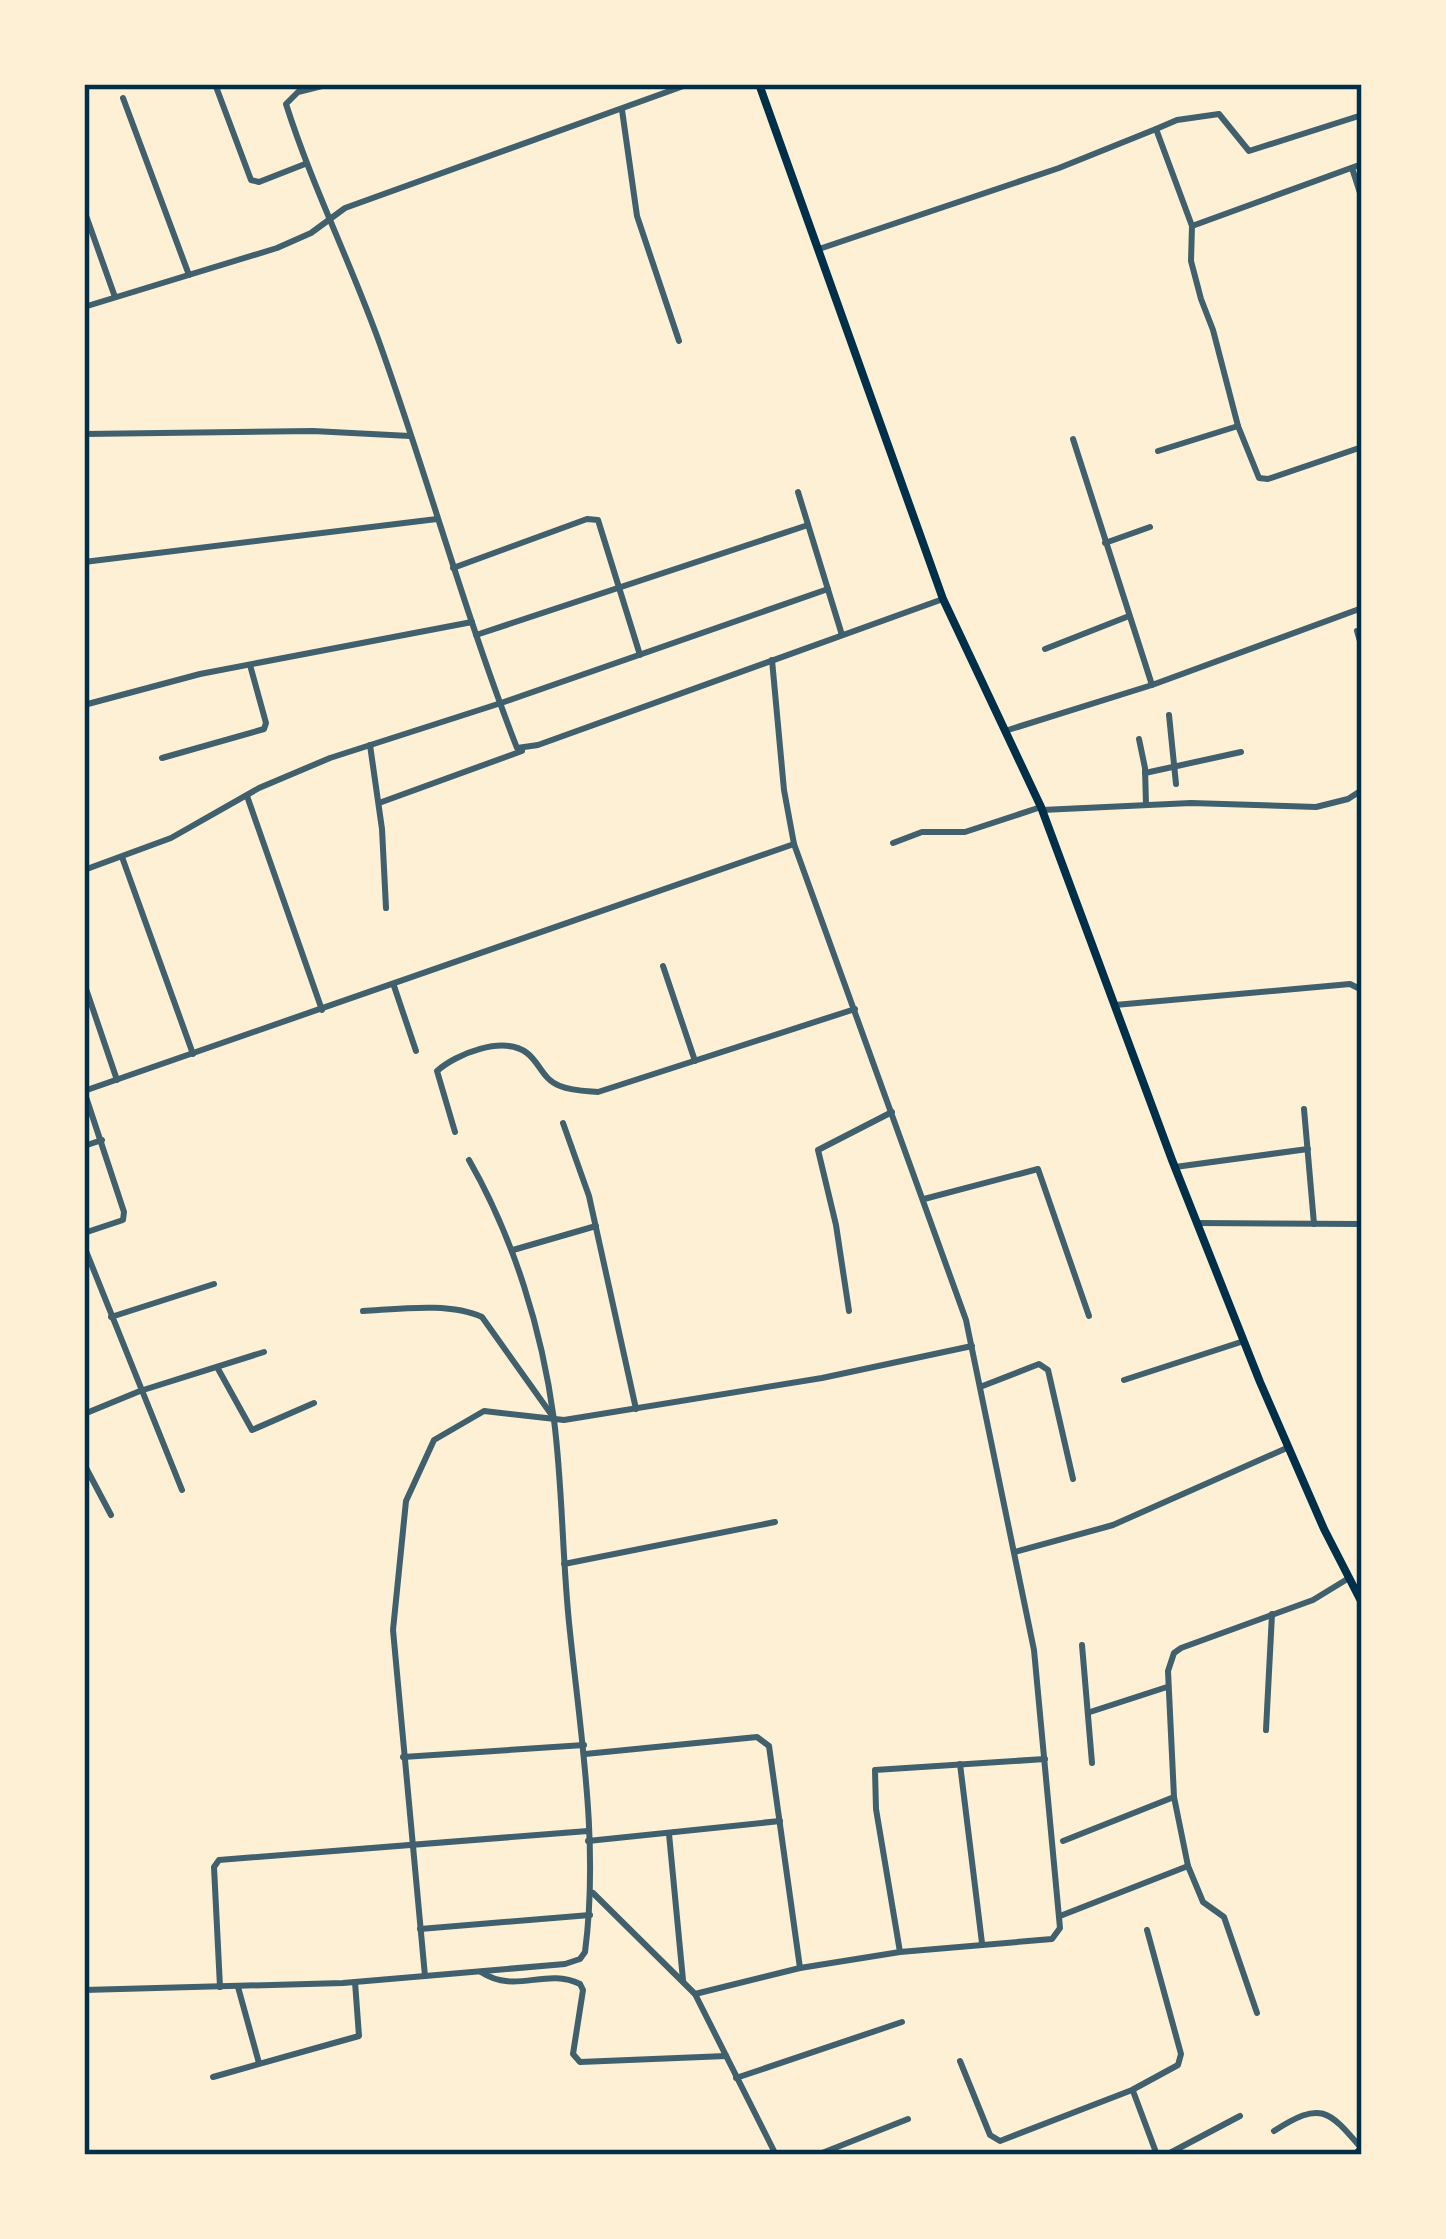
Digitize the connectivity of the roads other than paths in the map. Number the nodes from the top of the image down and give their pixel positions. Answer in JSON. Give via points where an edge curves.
{"nodes":[{"id":1,"x":215,"y":84,"type":"edge"},
{"id":2,"x":330,"y":84,"type":"edge"},
{"id":3,"x":689,"y":84,"type":"edge"},
{"id":4,"x":759,"y":84,"type":"edge"},
{"id":5,"x":123,"y":98,"type":"dead end"},
{"id":6,"x":622,"y":110,"type":"junction"},
{"id":7,"x":1362,"y":115,"type":"edge"},
{"id":8,"x":1156,"y":129,"type":"junction"},
{"id":9,"x":305,"y":164,"type":"junction"},
{"id":10,"x":1362,"y":164,"type":"edge"},
{"id":11,"x":1351,"y":167,"type":"junction"},
{"id":12,"x":1362,"y":199,"type":"edge"},
{"id":13,"x":84,"y":210,"type":"edge"},
{"id":14,"x":327,"y":219,"type":"junction"},
{"id":15,"x":1192,"y":226,"type":"junction"},
{"id":16,"x":819,"y":249,"type":"junction"},
{"id":17,"x":189,"y":275,"type":"junction"},
{"id":18,"x":116,"y":297,"type":"junction"},
{"id":19,"x":84,"y":307,"type":"edge"},
{"id":20,"x":679,"y":341,"type":"dead end"},
{"id":21,"x":1238,"y":426,"type":"junction"},
{"id":22,"x":84,"y":434,"type":"edge"},
{"id":23,"x":410,"y":436,"type":"junction"},
{"id":24,"x":1073,"y":439,"type":"dead end"},
{"id":25,"x":1362,"y":448,"type":"edge"},
{"id":26,"x":1158,"y":451,"type":"dead end"},
{"id":27,"x":798,"y":492,"type":"dead end"},
{"id":28,"x":437,"y":519,"type":"junction"},
{"id":29,"x":808,"y":525,"type":"junction"},
{"id":30,"x":1150,"y":527,"type":"dead end"},
{"id":31,"x":1105,"y":543,"type":"junction"},
{"id":32,"x":84,"y":562,"type":"edge"},
{"id":33,"x":454,"y":568,"type":"junction"},
{"id":34,"x":620,"y":587,"type":"junction"},
{"id":35,"x":828,"y":589,"type":"junction"},
{"id":36,"x":944,"y":599,"type":"junction"},
{"id":37,"x":1362,"y":608,"type":"edge"},
{"id":38,"x":1130,"y":616,"type":"junction"},
{"id":39,"x":472,"y":622,"type":"junction"},
{"id":40,"x":1357,"y":631,"type":"dead end"},
{"id":41,"x":476,"y":635,"type":"junction"},
{"id":42,"x":842,"y":635,"type":"junction"},
{"id":43,"x":1362,"y":648,"type":"edge"},
{"id":44,"x":1045,"y":649,"type":"dead end"},
{"id":45,"x":640,"y":655,"type":"junction"},
{"id":46,"x":772,"y":660,"type":"junction"},
{"id":47,"x":250,"y":665,"type":"junction"},
{"id":48,"x":1152,"y":685,"type":"junction"},
{"id":49,"x":501,"y":703,"type":"junction"},
{"id":50,"x":84,"y":705,"type":"edge"},
{"id":51,"x":1169,"y":715,"type":"dead end"},
{"id":52,"x":1008,"y":730,"type":"junction"},
{"id":53,"x":1139,"y":739,"type":"dead end"},
{"id":54,"x":370,"y":744,"type":"junction"},
{"id":55,"x":524,"y":750,"type":"junction"},
{"id":56,"x":1240,"y":752,"type":"dead end"},
{"id":57,"x":162,"y":758,"type":"dead end"},
{"id":58,"x":1175,"y":766,"type":"junction"},
{"id":59,"x":1145,"y":773,"type":"junction"},
{"id":60,"x":1176,"y":784,"type":"dead end"},
{"id":61,"x":1362,"y":790,"type":"edge"},
{"id":62,"x":247,"y":796,"type":"junction"},
{"id":63,"x":379,"y":803,"type":"junction"},
{"id":64,"x":1146,"y":806,"type":"junction"},
{"id":65,"x":1041,"y":808,"type":"junction"},
{"id":66,"x":893,"y":842,"type":"dead end"},
{"id":67,"x":794,"y":844,"type":"junction"},
{"id":68,"x":122,"y":857,"type":"junction"},
{"id":69,"x":84,"y":870,"type":"edge"},
{"id":70,"x":386,"y":908,"type":"dead end"},
{"id":71,"x":663,"y":966,"type":"dead end"},
{"id":72,"x":84,"y":983,"type":"edge"},
{"id":73,"x":394,"y":986,"type":"junction"},
{"id":74,"x":1362,"y":990,"type":"edge"},
{"id":75,"x":1115,"y":1006,"type":"junction"},
{"id":76,"x":855,"y":1009,"type":"junction"},
{"id":77,"x":322,"y":1010,"type":"junction"},
{"id":78,"x":416,"y":1051,"type":"dead end"},
{"id":79,"x":193,"y":1054,"type":"junction"},
{"id":80,"x":695,"y":1061,"type":"junction"},
{"id":81,"x":117,"y":1080,"type":"junction"},
{"id":82,"x":84,"y":1091,"type":"edge"},
{"id":83,"x":1304,"y":1109,"type":"dead end"},
{"id":84,"x":892,"y":1112,"type":"junction"},
{"id":85,"x":563,"y":1123,"type":"dead end"},
{"id":86,"x":455,"y":1132,"type":"dead end"},
{"id":87,"x":101,"y":1140,"type":"junction"},
{"id":88,"x":84,"y":1146,"type":"edge"},
{"id":89,"x":1309,"y":1149,"type":"junction"},
{"id":90,"x":469,"y":1160,"type":"dead end"},
{"id":91,"x":1175,"y":1167,"type":"junction"},
{"id":92,"x":924,"y":1199,"type":"junction"},
{"id":93,"x":1197,"y":1222,"type":"junction"},
{"id":94,"x":1314,"y":1224,"type":"junction"},
{"id":95,"x":1362,"y":1224,"type":"edge"},
{"id":96,"x":596,"y":1226,"type":"junction"},
{"id":97,"x":84,"y":1233,"type":"edge"},
{"id":98,"x":84,"y":1246,"type":"edge"},
{"id":99,"x":513,"y":1250,"type":"junction"},
{"id":100,"x":214,"y":1284,"type":"dead end"},
{"id":101,"x":363,"y":1311,"type":"dead end"},
{"id":102,"x":849,"y":1311,"type":"dead end"},
{"id":103,"x":1089,"y":1316,"type":"dead end"},
{"id":104,"x":111,"y":1317,"type":"junction"},
{"id":105,"x":1244,"y":1341,"type":"junction"},
{"id":106,"x":972,"y":1346,"type":"junction"},
{"id":107,"x":264,"y":1352,"type":"dead end"},
{"id":108,"x":217,"y":1366,"type":"junction"},
{"id":109,"x":1124,"y":1380,"type":"dead end"},
{"id":110,"x":980,"y":1387,"type":"junction"},
{"id":111,"x":140,"y":1391,"type":"junction"},
{"id":112,"x":314,"y":1403,"type":"dead end"},
{"id":113,"x":636,"y":1409,"type":"junction"},
{"id":114,"x":84,"y":1414,"type":"edge"},
{"id":115,"x":554,"y":1419,"type":"junction"},
{"id":116,"x":1289,"y":1447,"type":"junction"},
{"id":117,"x":84,"y":1464,"type":"edge"},
{"id":118,"x":1073,"y":1479,"type":"dead end"},
{"id":119,"x":182,"y":1490,"type":"dead end"},
{"id":120,"x":111,"y":1515,"type":"dead end"},
{"id":121,"x":775,"y":1522,"type":"dead end"},
{"id":122,"x":1016,"y":1552,"type":"junction"},
{"id":123,"x":564,"y":1564,"type":"junction"},
{"id":124,"x":1349,"y":1578,"type":"junction"},
{"id":125,"x":1358,"y":1590,"type":"edge"},
{"id":126,"x":1362,"y":1603,"type":"edge"},
{"id":127,"x":1272,"y":1614,"type":"junction"},
{"id":128,"x":1082,"y":1645,"type":"dead end"},
{"id":129,"x":1167,"y":1687,"type":"junction"},
{"id":130,"x":1088,"y":1713,"type":"junction"},
{"id":131,"x":1266,"y":1730,"type":"dead end"},
{"id":132,"x":585,"y":1749,"type":"junction"},
{"id":133,"x":403,"y":1757,"type":"junction"},
{"id":134,"x":1045,"y":1759,"type":"junction"},
{"id":135,"x":1092,"y":1763,"type":"dead end"},
{"id":136,"x":960,"y":1764,"type":"junction"},
{"id":137,"x":1174,"y":1797,"type":"junction"},
{"id":138,"x":780,"y":1821,"type":"junction"},
{"id":139,"x":669,"y":1834,"type":"junction"},
{"id":140,"x":588,"y":1836,"type":"junction"},
{"id":141,"x":1063,"y":1841,"type":"dead end"},
{"id":142,"x":410,"y":1843,"type":"junction"},
{"id":143,"x":1188,"y":1866,"type":"junction"},
{"id":144,"x":593,"y":1893,"type":"junction"},
{"id":145,"x":590,"y":1915,"type":"junction"},
{"id":146,"x":1060,"y":1916,"type":"junction"},
{"id":147,"x":419,"y":1929,"type":"junction"},
{"id":148,"x":1147,"y":1930,"type":"dead end"},
{"id":149,"x":982,"y":1943,"type":"junction"},
{"id":150,"x":900,"y":1952,"type":"junction"},
{"id":151,"x":800,"y":1968,"type":"junction"},
{"id":152,"x":479,"y":1971,"type":"junction"},
{"id":153,"x":425,"y":1976,"type":"junction"},
{"id":154,"x":355,"y":1982,"type":"junction"},
{"id":155,"x":683,"y":1982,"type":"junction"},
{"id":156,"x":220,"y":1987,"type":"junction"},
{"id":157,"x":238,"y":1987,"type":"junction"},
{"id":158,"x":84,"y":1990,"type":"edge"},
{"id":159,"x":695,"y":1994,"type":"junction"},
{"id":160,"x":1257,"y":2013,"type":"dead end"},
{"id":161,"x":902,"y":2022,"type":"dead end"},
{"id":162,"x":726,"y":2056,"type":"junction"},
{"id":163,"x":960,"y":2061,"type":"dead end"},
{"id":164,"x":259,"y":2063,"type":"junction"},
{"id":165,"x":213,"y":2077,"type":"dead end"},
{"id":166,"x":736,"y":2078,"type":"junction"},
{"id":167,"x":1132,"y":2090,"type":"junction"},
{"id":168,"x":1240,"y":2116,"type":"dead end"},
{"id":169,"x":908,"y":2119,"type":"dead end"},
{"id":170,"x":1274,"y":2132,"type":"dead end"},
{"id":171,"x":1360,"y":2151,"type":"edge"},
{"id":172,"x":776,"y":2155,"type":"edge"},
{"id":173,"x":817,"y":2155,"type":"edge"},
{"id":174,"x":1162,"y":2155,"type":"edge"}],
"edges":[{"from":1,"to":9,"type":"street","via":[[251,180]]},
{"from":2,"to":9,"type":"street","via":[[286,104]]},
{"from":3,"to":6,"type":"street"},
{"from":4,"to":16,"type":"main road"},
{"from":5,"to":17,"type":"street"},
{"from":6,"to":14,"type":"street"},
{"from":6,"to":20,"type":"street","via":[[637,216]]},
{"from":7,"to":8,"type":"street","via":[[1249,152],[1219,114]]},
{"from":8,"to":15,"type":"street"},
{"from":8,"to":16,"type":"street"},
{"from":9,"to":14,"type":"street"},
{"from":10,"to":11,"type":"street"},
{"from":11,"to":12,"type":"street"},
{"from":11,"to":15,"type":"street"},
{"from":13,"to":18,"type":"street"},
{"from":14,"to":17,"type":"street","via":[[277,248]]},
{"from":14,"to":23,"type":"street"},
{"from":15,"to":21,"type":"street","via":[[1191,261]]},
{"from":16,"to":36,"type":"main road"},
{"from":17,"to":18,"type":"street"},
{"from":18,"to":19,"type":"street"},
{"from":21,"to":25,"type":"street","via":[[1259,478]]},
{"from":21,"to":26,"type":"street"},
{"from":22,"to":23,"type":"street"},
{"from":23,"to":28,"type":"street"},
{"from":24,"to":31,"type":"street"},
{"from":27,"to":29,"type":"street"},
{"from":28,"to":32,"type":"street"},
{"from":28,"to":33,"type":"street"},
{"from":29,"to":34,"type":"street"},
{"from":29,"to":35,"type":"street"},
{"from":30,"to":31,"type":"street"},
{"from":31,"to":38,"type":"street"},
{"from":33,"to":34,"type":"street","via":[[593,518]]},
{"from":33,"to":39,"type":"street"},
{"from":34,"to":41,"type":"street"},
{"from":34,"to":45,"type":"street"},
{"from":35,"to":42,"type":"street"},
{"from":35,"to":45,"type":"street"},
{"from":36,"to":42,"type":"street"},
{"from":36,"to":52,"type":"main road"},
{"from":37,"to":48,"type":"street"},
{"from":38,"to":44,"type":"street"},
{"from":38,"to":48,"type":"street"},
{"from":39,"to":41,"type":"street"},
{"from":39,"to":47,"type":"street"},
{"from":40,"to":43,"type":"street"},
{"from":41,"to":49,"type":"street"},
{"from":42,"to":46,"type":"street"},
{"from":45,"to":49,"type":"street"},
{"from":46,"to":55,"type":"street"},
{"from":46,"to":67,"type":"street"},
{"from":47,"to":50,"type":"street"},
{"from":47,"to":57,"type":"street","via":[[264,729]]},
{"from":48,"to":52,"type":"street"},
{"from":49,"to":54,"type":"street"},
{"from":49,"to":55,"type":"street"},
{"from":51,"to":58,"type":"street"},
{"from":52,"to":65,"type":"main road"},
{"from":53,"to":59,"type":"street"},
{"from":54,"to":62,"type":"street"},
{"from":54,"to":63,"type":"street"},
{"from":55,"to":63,"type":"street"},
{"from":56,"to":58,"type":"street"},
{"from":58,"to":59,"type":"street"},
{"from":58,"to":60,"type":"street"},
{"from":59,"to":64,"type":"street"},
{"from":61,"to":64,"type":"street","via":[[1316,808]]},
{"from":62,"to":68,"type":"street"},
{"from":62,"to":77,"type":"street"},
{"from":63,"to":70,"type":"street"},
{"from":64,"to":65,"type":"street"},
{"from":65,"to":66,"type":"street","via":[[957,834],[922,832]]},
{"from":65,"to":75,"type":"main road"},
{"from":67,"to":73,"type":"street"},
{"from":67,"to":76,"type":"street"},
{"from":68,"to":69,"type":"street"},
{"from":68,"to":79,"type":"street"},
{"from":71,"to":80,"type":"street"},
{"from":72,"to":81,"type":"street"},
{"from":73,"to":77,"type":"street"},
{"from":73,"to":78,"type":"street"},
{"from":74,"to":75,"type":"street","via":[[1350,984]]},
{"from":75,"to":91,"type":"main road"},
{"from":76,"to":80,"type":"street"},
{"from":76,"to":84,"type":"street"},
{"from":77,"to":79,"type":"street"},
{"from":79,"to":81,"type":"street"},
{"from":80,"to":86,"type":"street","via":[[598,1092],[560,1087],[528,1053],[487,1048],[437,1071]]},
{"from":81,"to":82,"type":"street"},
{"from":82,"to":87,"type":"street"},
{"from":83,"to":89,"type":"street"},
{"from":84,"to":92,"type":"street"},
{"from":84,"to":102,"type":"street","via":[[818,1150]]},
{"from":85,"to":96,"type":"street"},
{"from":87,"to":88,"type":"street"},
{"from":87,"to":97,"type":"street","via":[[123,1220]]},
{"from":89,"to":91,"type":"street"},
{"from":89,"to":94,"type":"street"},
{"from":90,"to":99,"type":"street"},
{"from":91,"to":93,"type":"main road"},
{"from":92,"to":103,"type":"street","via":[[1038,1168]]},
{"from":92,"to":106,"type":"street"},
{"from":93,"to":94,"type":"street"},
{"from":93,"to":105,"type":"main road"},
{"from":94,"to":95,"type":"street"},
{"from":96,"to":99,"type":"street"},
{"from":96,"to":113,"type":"street"},
{"from":98,"to":104,"type":"street"},
{"from":99,"to":115,"type":"street"},
{"from":100,"to":104,"type":"street"},
{"from":101,"to":115,"type":"street","via":[[482,1317]]},
{"from":104,"to":111,"type":"street"},
{"from":105,"to":109,"type":"street"},
{"from":105,"to":116,"type":"main road"},
{"from":106,"to":110,"type":"street"},
{"from":106,"to":113,"type":"street"},
{"from":107,"to":108,"type":"street"},
{"from":108,"to":111,"type":"street"},
{"from":108,"to":112,"type":"street","via":[[252,1430]]},
{"from":110,"to":118,"type":"street","via":[[1033,1366],[1048,1370]]},
{"from":110,"to":122,"type":"street"},
{"from":111,"to":114,"type":"street"},
{"from":111,"to":119,"type":"street"},
{"from":113,"to":115,"type":"street"},
{"from":115,"to":123,"type":"street"},
{"from":115,"to":133,"type":"street","via":[[502,1410],[471,1417],[434,1440],[412,1483],[393,1630]]},
{"from":116,"to":122,"type":"street","via":[[1113,1525]]},
{"from":116,"to":124,"type":"main road"},
{"from":117,"to":120,"type":"street"},
{"from":121,"to":123,"type":"street"},
{"from":122,"to":134,"type":"street"},
{"from":123,"to":132,"type":"street"},
{"from":124,"to":125,"type":"main road"},
{"from":124,"to":127,"type":"street"},
{"from":125,"to":126,"type":"main road"},
{"from":127,"to":129,"type":"street","via":[[1177,1650]]},
{"from":127,"to":131,"type":"street"},
{"from":128,"to":130,"type":"street"},
{"from":129,"to":130,"type":"street"},
{"from":129,"to":137,"type":"street"},
{"from":130,"to":135,"type":"street"},
{"from":132,"to":133,"type":"street"},
{"from":132,"to":138,"type":"street","via":[[758,1737],[769,1746]]},
{"from":132,"to":140,"type":"street"},
{"from":133,"to":142,"type":"street"},
{"from":134,"to":136,"type":"street"},
{"from":134,"to":146,"type":"street"},
{"from":136,"to":149,"type":"street"},
{"from":136,"to":150,"type":"street","via":[[875,1770]]},
{"from":137,"to":141,"type":"street"},
{"from":137,"to":143,"type":"street"},
{"from":138,"to":139,"type":"street"},
{"from":138,"to":151,"type":"street"},
{"from":139,"to":140,"type":"street"},
{"from":139,"to":155,"type":"street"},
{"from":140,"to":142,"type":"street"},
{"from":140,"to":144,"type":"street"},
{"from":142,"to":147,"type":"street"},
{"from":142,"to":156,"type":"street","via":[[219,1860]]},
{"from":143,"to":146,"type":"street"},
{"from":143,"to":160,"type":"street","via":[[1202,1902],[1225,1917]]},
{"from":144,"to":145,"type":"street"},
{"from":144,"to":155,"type":"street"},
{"from":145,"to":147,"type":"street"},
{"from":145,"to":152,"type":"street","via":[[580,1959]]},
{"from":146,"to":149,"type":"street","via":[[1052,1939]]},
{"from":147,"to":153,"type":"street"},
{"from":148,"to":167,"type":"street","via":[[1181,2061]]},
{"from":149,"to":150,"type":"street"},
{"from":150,"to":151,"type":"street"},
{"from":151,"to":159,"type":"street"},
{"from":152,"to":153,"type":"street"},
{"from":152,"to":162,"type":"street","via":[[499,1983],[560,1977],[580,1984],[573,2054],[580,2062]]},
{"from":153,"to":154,"type":"street"},
{"from":154,"to":157,"type":"street"},
{"from":154,"to":164,"type":"street","via":[[359,2036]]},
{"from":155,"to":159,"type":"street"},
{"from":156,"to":157,"type":"street"},
{"from":156,"to":158,"type":"street"},
{"from":157,"to":164,"type":"street"},
{"from":159,"to":162,"type":"street"},
{"from":161,"to":166,"type":"street"},
{"from":162,"to":166,"type":"street"},
{"from":163,"to":167,"type":"street","via":[[996,2140]]},
{"from":164,"to":165,"type":"street"},
{"from":166,"to":172,"type":"street"},
{"from":167,"to":174,"type":"street"},
{"from":168,"to":174,"type":"street"},
{"from":169,"to":173,"type":"street"},
{"from":170,"to":171,"type":"street","via":[[1318,2111],[1336,2118]]}]}
